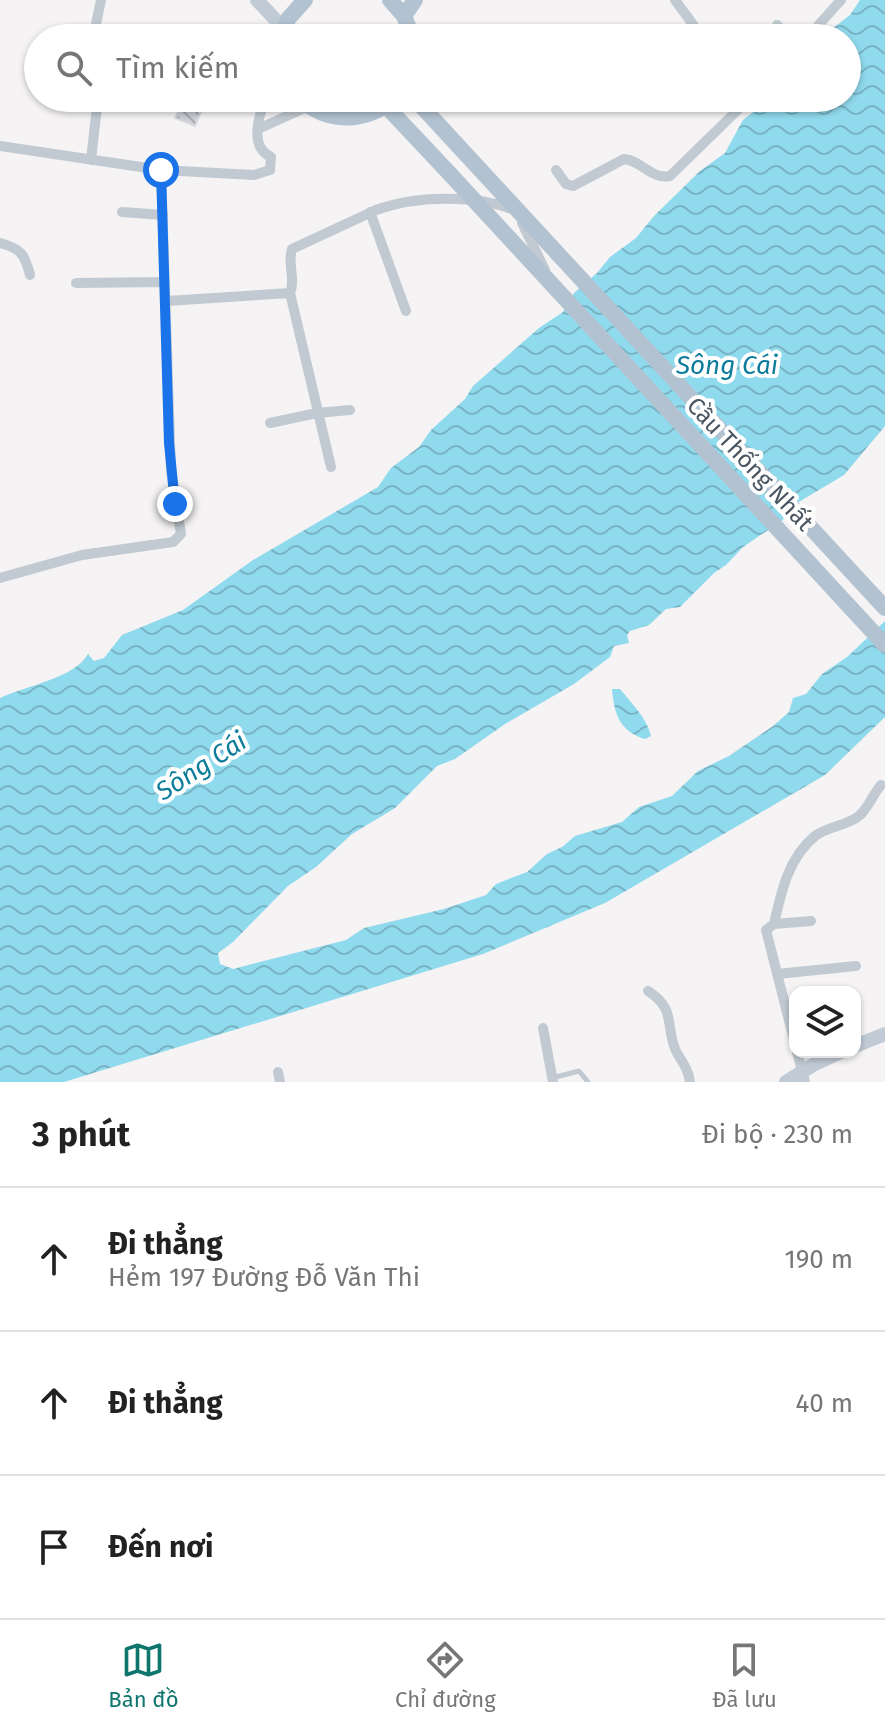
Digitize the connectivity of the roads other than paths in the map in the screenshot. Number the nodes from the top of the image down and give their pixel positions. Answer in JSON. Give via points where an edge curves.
{"nodes":[{"id":1,"x":101,"y":0,"type":"edge"},
{"id":2,"x":257,"y":0,"type":"edge"},
{"id":3,"x":390,"y":0,"type":"edge"},
{"id":4,"x":415,"y":0,"type":"edge"},
{"id":5,"x":675,"y":0,"type":"edge"},
{"id":6,"x":301,"y":1,"type":"edge"},
{"id":7,"x":838,"y":1,"type":"edge"},
{"id":8,"x":404,"y":16,"type":"junction"},
{"id":9,"x":96,"y":24,"type":"edge"},
{"id":10,"x":275,"y":24,"type":"edge"},
{"id":11,"x":288,"y":24,"type":"edge"},
{"id":12,"x":407,"y":24,"type":"edge"},
{"id":13,"x":693,"y":24,"type":"edge"},
{"id":14,"x":819,"y":24,"type":"edge"},
{"id":15,"x":96,"y":112,"type":"edge"},
{"id":16,"x":260,"y":112,"type":"edge"},
{"id":17,"x":287,"y":112,"type":"edge"},
{"id":18,"x":321,"y":112,"type":"edge"},
{"id":19,"x":372,"y":112,"type":"edge"},
{"id":20,"x":399,"y":112,"type":"edge"},
{"id":21,"x":427,"y":112,"type":"edge"},
{"id":22,"x":733,"y":112,"type":"edge"},
{"id":23,"x":258,"y":129,"type":"junction"},
{"id":24,"x":0,"y":146,"type":"edge"},
{"id":25,"x":91,"y":160,"type":"junction"},
{"id":26,"x":161,"y":170,"type":"junction"},
{"id":27,"x":556,"y":170,"type":"dead end"},
{"id":28,"x":122,"y":212,"type":"dead end"},
{"id":29,"x":370,"y":212,"type":"junction"},
{"id":30,"x":163,"y":215,"type":"junction"},
{"id":31,"x":0,"y":243,"type":"edge"},
{"id":32,"x":30,"y":275,"type":"dead end"},
{"id":33,"x":165,"y":282,"type":"junction"},
{"id":34,"x":76,"y":283,"type":"dead end"},
{"id":35,"x":553,"y":290,"type":"dead end"},
{"id":36,"x":290,"y":293,"type":"junction"},
{"id":37,"x":167,"y":301,"type":"junction"},
{"id":38,"x":406,"y":311,"type":"dead end"},
{"id":39,"x":350,"y":410,"type":"dead end"},
{"id":40,"x":317,"y":413,"type":"junction"},
{"id":41,"x":270,"y":423,"type":"dead end"},
{"id":42,"x":331,"y":467,"type":"dead end"},
{"id":43,"x":0,"y":578,"type":"edge"},
{"id":44,"x":885,"y":608,"type":"edge"},
{"id":45,"x":885,"y":645,"type":"edge"},
{"id":46,"x":881,"y":785,"type":"dead end"},
{"id":47,"x":811,"y":921,"type":"dead end"},
{"id":48,"x":774,"y":924,"type":"junction"},
{"id":49,"x":856,"y":966,"type":"dead end"},
{"id":50,"x":777,"y":974,"type":"junction"},
{"id":51,"x":648,"y":991,"type":"dead end"},
{"id":52,"x":789,"y":1021,"type":"edge"},
{"id":53,"x":543,"y":1028,"type":"dead end"},
{"id":54,"x":885,"y":1034,"type":"edge"},
{"id":55,"x":861,"y":1044,"type":"edge"},
{"id":56,"x":832,"y":1058,"type":"edge"},
{"id":57,"x":804,"y":1076,"type":"edge"},
{"id":58,"x":552,"y":1080,"type":"edge"},
{"id":59,"x":588,"y":1082,"type":"edge"},
{"id":60,"x":690,"y":1082,"type":"edge"},
{"id":61,"x":786,"y":1082,"type":"edge"}],
"edges":[{"from":1,"to":9,"type":"street"},
{"from":2,"to":10,"type":"main road"},
{"from":3,"to":8,"type":"main road"},
{"from":4,"to":8,"type":"main road"},
{"from":5,"to":13,"type":"street"},
{"from":6,"to":11,"type":"main road"},
{"from":7,"to":14,"type":"street"},
{"from":8,"to":12,"type":"main road"},
{"from":15,"to":25,"type":"street"},
{"from":16,"to":23,"type":"street"},
{"from":17,"to":23,"type":"street"},
{"from":18,"to":19,"type":"main road","via":[[349,118]]},
{"from":20,"to":45,"type":"main road","name":"Cầu Thống Nhất","bridge":true,"via":[[450,174]]},
{"from":21,"to":44,"type":"main road","name":"Cầu Thống Nhất"},
{"from":22,"to":27,"type":"street","via":[[670,176],[663,178],[624,159],[573,186]]},
{"from":23,"to":26,"type":"street","via":[[258,144],[271,157],[270,170],[254,175]]},
{"from":24,"to":25,"type":"street"},
{"from":25,"to":26,"type":"street"},
{"from":26,"to":30,"type":"street"},
{"from":28,"to":30,"type":"street"},
{"from":29,"to":35,"type":"street","via":[[445,199],[513,209]]},
{"from":29,"to":36,"type":"street","via":[[292,249]]},
{"from":29,"to":38,"type":"street"},
{"from":30,"to":33,"type":"street"},
{"from":31,"to":32,"type":"street","via":[[22,252]]},
{"from":33,"to":34,"type":"street"},
{"from":33,"to":37,"type":"street"},
{"from":36,"to":37,"type":"street"},
{"from":36,"to":40,"type":"street"},
{"from":37,"to":43,"type":"street","via":[[169,443],[179,538],[82,555]]},
{"from":39,"to":40,"type":"street"},
{"from":40,"to":41,"type":"street"},
{"from":40,"to":42,"type":"street"},
{"from":46,"to":48,"type":"street","via":[[857,818],[817,835],[798,856],[784,882]]},
{"from":47,"to":48,"type":"street"},
{"from":48,"to":50,"type":"street","via":[[766,930]]},
{"from":49,"to":50,"type":"street"},
{"from":50,"to":52,"type":"street"},
{"from":51,"to":60,"type":"street","via":[[669,1012],[675,1048]]},
{"from":53,"to":58,"type":"street"},
{"from":54,"to":55,"type":"main road"},
{"from":56,"to":57,"type":"main road"},
{"from":57,"to":61,"type":"main road"},
{"from":58,"to":59,"type":"lane","via":[[579,1071]]}]}
